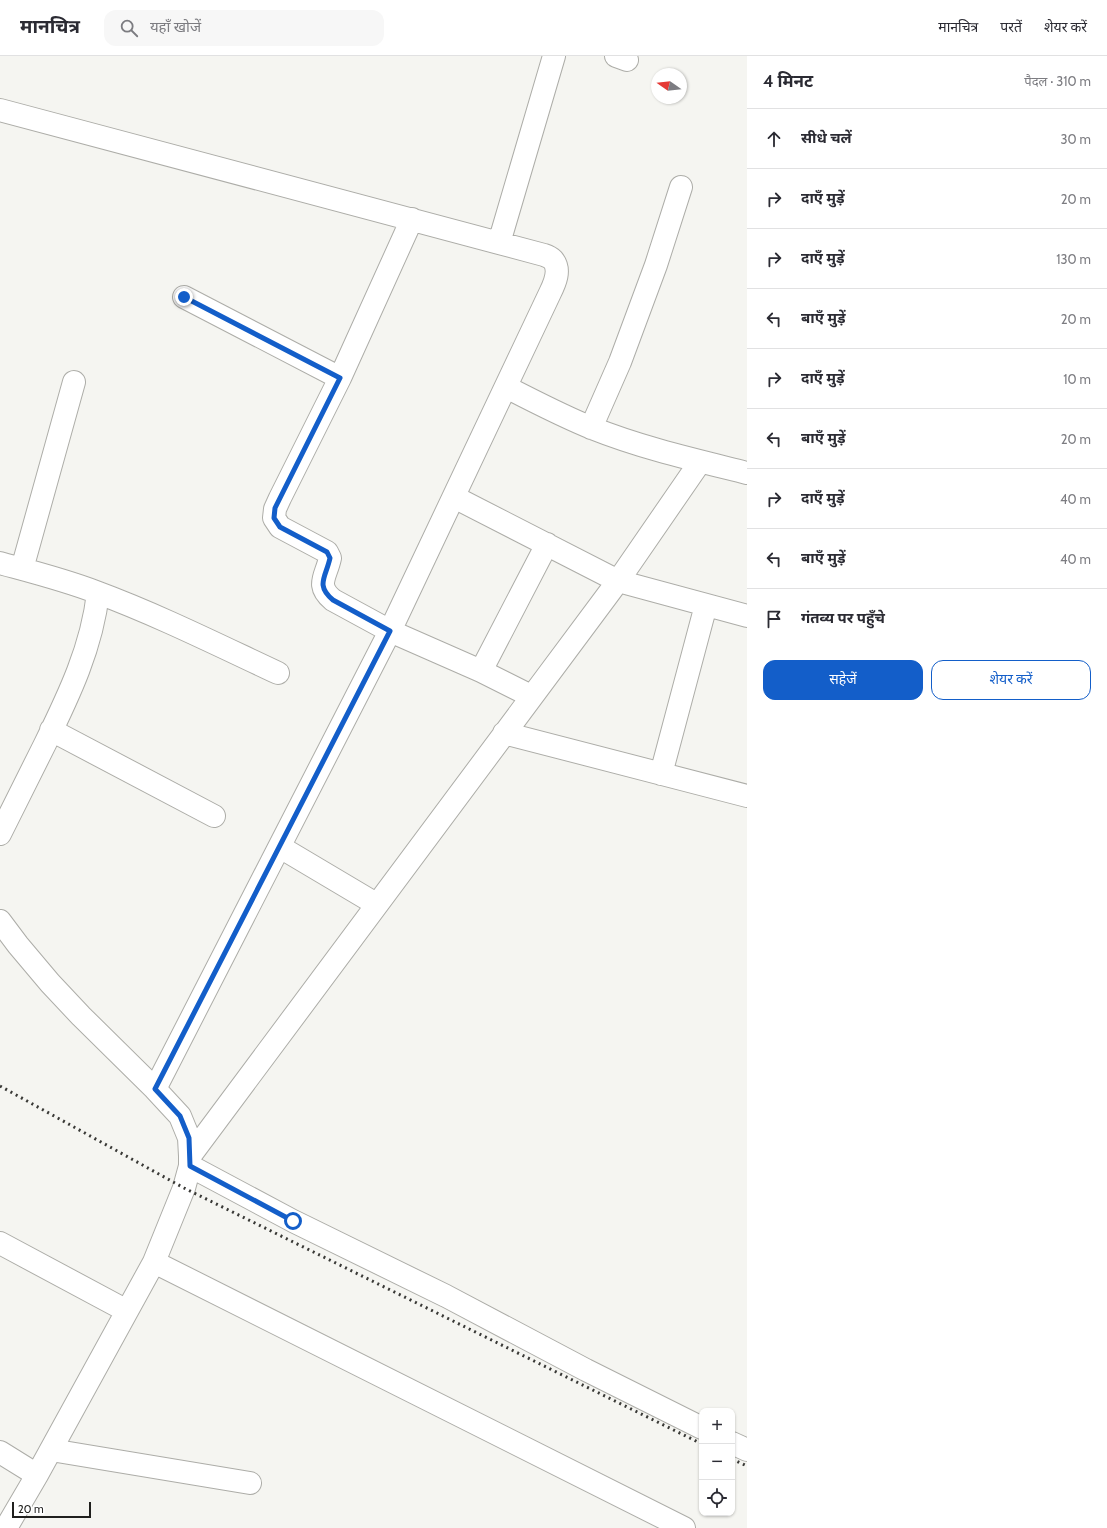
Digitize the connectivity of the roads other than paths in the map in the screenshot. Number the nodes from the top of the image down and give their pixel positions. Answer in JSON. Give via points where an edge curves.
{"nodes":[{"id":1,"x":554,"y":56,"type":"edge"},
{"id":2,"x":0,"y":110,"type":"edge"},
{"id":3,"x":681,"y":187,"type":"dead end"},
{"id":4,"x":412,"y":219,"type":"junction"},
{"id":5,"x":499,"y":243,"type":"junction"},
{"id":6,"x":184,"y":297,"type":"dead end"},
{"id":7,"x":340,"y":378,"type":"junction"},
{"id":8,"x":74,"y":382,"type":"dead end"},
{"id":9,"x":506,"y":387,"type":"junction"},
{"id":10,"x":591,"y":428,"type":"junction"},
{"id":11,"x":700,"y":462,"type":"junction"},
{"id":12,"x":747,"y":474,"type":"edge"},
{"id":13,"x":454,"y":497,"type":"junction"},
{"id":14,"x":547,"y":544,"type":"junction"},
{"id":15,"x":0,"y":563,"type":"edge"},
{"id":16,"x":22,"y":569,"type":"junction"},
{"id":17,"x":618,"y":581,"type":"junction"},
{"id":18,"x":98,"y":592,"type":"junction"},
{"id":19,"x":706,"y":605,"type":"junction"},
{"id":20,"x":747,"y":616,"type":"edge"},
{"id":21,"x":390,"y":631,"type":"junction"},
{"id":22,"x":481,"y":671,"type":"junction"},
{"id":23,"x":278,"y":673,"type":"dead end"},
{"id":24,"x":531,"y":696,"type":"junction"},
{"id":25,"x":51,"y":730,"type":"junction"},
{"id":26,"x":504,"y":733,"type":"junction"},
{"id":27,"x":661,"y":774,"type":"junction"},
{"id":28,"x":747,"y":796,"type":"edge"},
{"id":29,"x":214,"y":816,"type":"dead end"},
{"id":30,"x":0,"y":834,"type":"edge"},
{"id":31,"x":280,"y":847,"type":"junction"},
{"id":32,"x":376,"y":904,"type":"junction"},
{"id":33,"x":0,"y":921,"type":"edge"},
{"id":34,"x":155,"y":1089,"type":"junction"},
{"id":35,"x":190,"y":1161,"type":"junction"},
{"id":36,"x":0,"y":1243,"type":"edge"},
{"id":37,"x":154,"y":1262,"type":"junction"},
{"id":38,"x":127,"y":1310,"type":"junction"},
{"id":39,"x":699,"y":1426,"type":"edge"},
{"id":40,"x":734,"y":1444,"type":"edge"},
{"id":41,"x":51,"y":1450,"type":"junction"},
{"id":42,"x":747,"y":1450,"type":"edge"},
{"id":43,"x":0,"y":1452,"type":"edge"},
{"id":44,"x":37,"y":1475,"type":"junction"},
{"id":45,"x":250,"y":1483,"type":"dead end"},
{"id":46,"x":7,"y":1528,"type":"edge"},
{"id":47,"x":684,"y":1528,"type":"edge"}],
"edges":[{"from":1,"to":5,"type":"street"},
{"from":2,"to":4,"type":"street"},
{"from":3,"to":10,"type":"street","via":[[656,265],[620,362]]},
{"from":4,"to":5,"type":"street"},
{"from":4,"to":7,"type":"street"},
{"from":5,"to":9,"type":"street","via":[[544,255],[553,260],[557,270],[555,282]]},
{"from":6,"to":7,"type":"street"},
{"from":7,"to":21,"type":"street","via":[[275,508],[274,518],[280,527],[327,552],[330,558],[322,586],[325,594]]},
{"from":8,"to":16,"type":"street"},
{"from":9,"to":10,"type":"street"},
{"from":9,"to":13,"type":"street"},
{"from":10,"to":11,"type":"street"},
{"from":11,"to":12,"type":"street"},
{"from":11,"to":17,"type":"street"},
{"from":13,"to":14,"type":"street"},
{"from":13,"to":21,"type":"street"},
{"from":14,"to":17,"type":"street"},
{"from":14,"to":22,"type":"street"},
{"from":15,"to":16,"type":"street"},
{"from":16,"to":18,"type":"street"},
{"from":17,"to":19,"type":"street"},
{"from":17,"to":24,"type":"street"},
{"from":18,"to":23,"type":"street"},
{"from":18,"to":25,"type":"street","via":[[95,616],[78,672]]},
{"from":19,"to":20,"type":"street"},
{"from":19,"to":27,"type":"street"},
{"from":21,"to":22,"type":"street"},
{"from":21,"to":31,"type":"street"},
{"from":22,"to":24,"type":"street"},
{"from":24,"to":26,"type":"street"},
{"from":25,"to":29,"type":"street"},
{"from":25,"to":30,"type":"street"},
{"from":26,"to":27,"type":"street"},
{"from":26,"to":32,"type":"street"},
{"from":27,"to":28,"type":"street"},
{"from":31,"to":32,"type":"street"},
{"from":31,"to":34,"type":"street"},
{"from":32,"to":35,"type":"street"},
{"from":33,"to":34,"type":"street","via":[[50,983]]},
{"from":34,"to":35,"type":"street","via":[[180,1116],[189,1138]]},
{"from":35,"to":37,"type":"street","via":[[184,1188]]},
{"from":35,"to":39,"type":"street","via":[[293,1221],[446,1296]]},
{"from":36,"to":38,"type":"street"},
{"from":37,"to":38,"type":"street"},
{"from":37,"to":47,"type":"street"},
{"from":38,"to":41,"type":"street"},
{"from":40,"to":42,"type":"street"},
{"from":41,"to":44,"type":"street"},
{"from":41,"to":45,"type":"street"},
{"from":43,"to":44,"type":"street"},
{"from":44,"to":46,"type":"street"}]}
